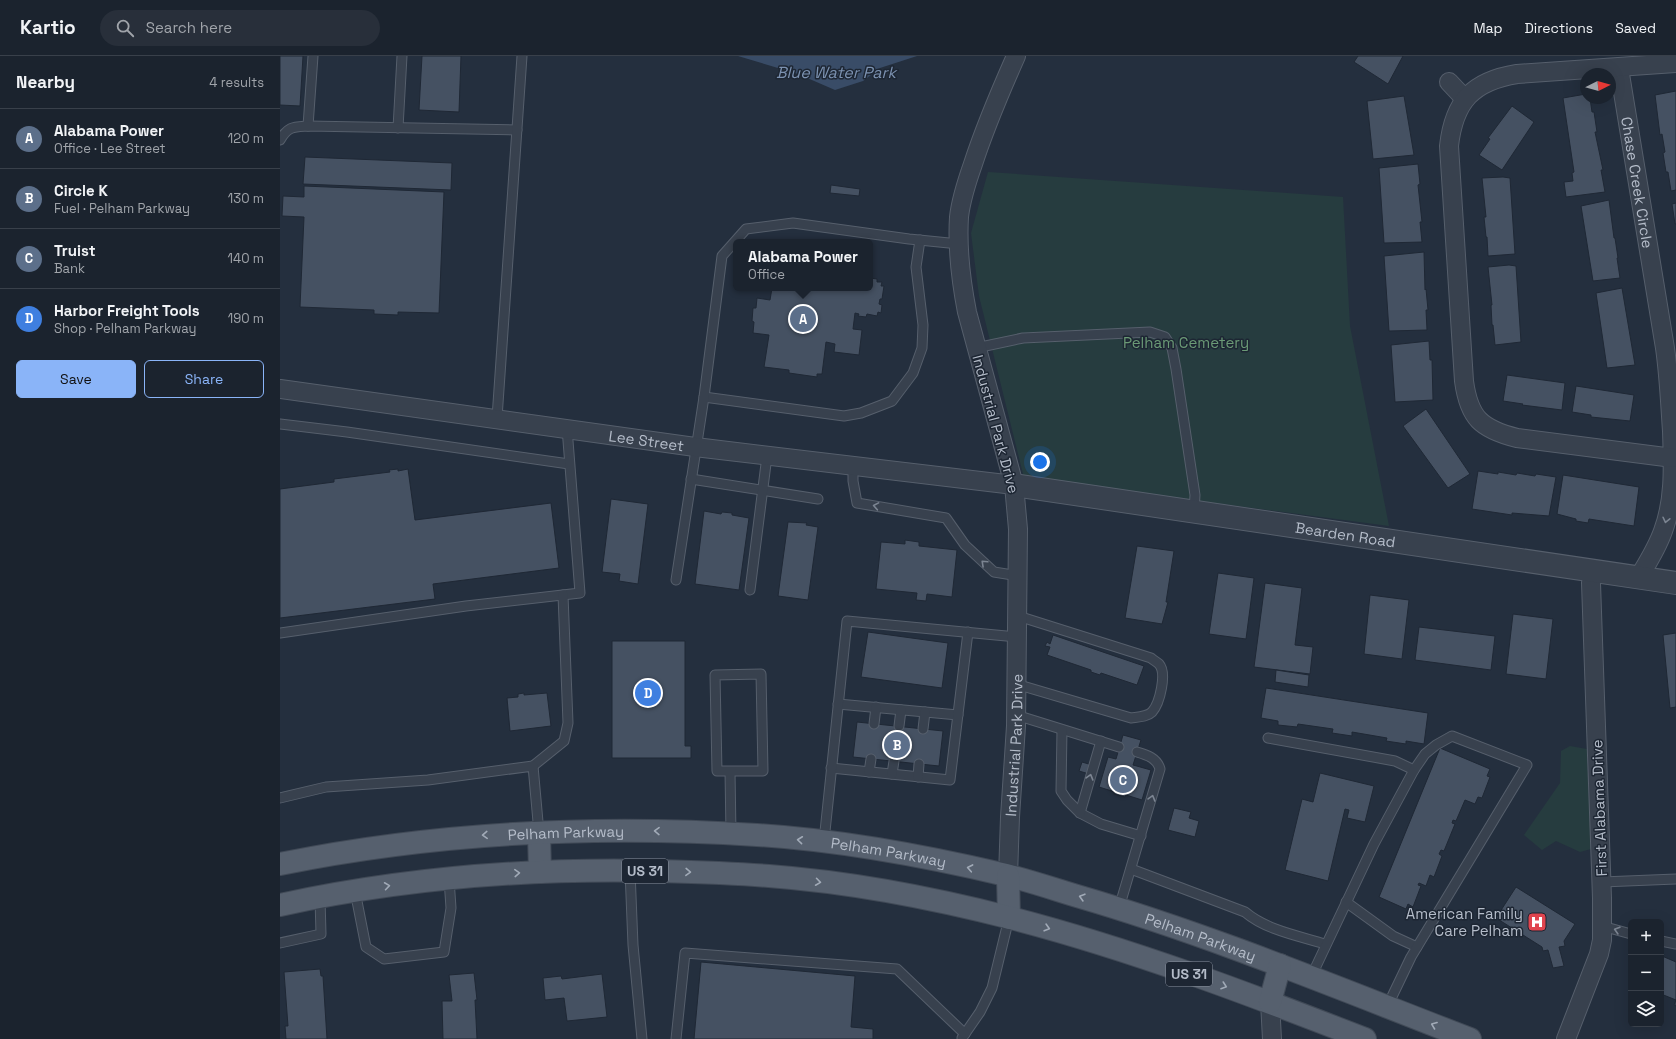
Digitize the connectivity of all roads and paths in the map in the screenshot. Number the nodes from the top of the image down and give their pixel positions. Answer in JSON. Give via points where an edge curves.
{"nodes":[{"id":1,"x":313,"y":56,"type":"edge"},
{"id":2,"x":402,"y":56,"type":"edge"},
{"id":3,"x":522,"y":56,"type":"edge"},
{"id":4,"x":1016,"y":56,"type":"edge"},
{"id":5,"x":1676,"y":63,"type":"edge"},
{"id":6,"x":1619,"y":68,"type":"junction"},
{"id":7,"x":1449,"y":82,"type":"dead end"},
{"id":8,"x":1465,"y":98,"type":"junction"},
{"id":9,"x":308,"y":126,"type":"junction"},
{"id":10,"x":398,"y":128,"type":"junction"},
{"id":11,"x":517,"y":130,"type":"junction"},
{"id":12,"x":280,"y":140,"type":"edge"},
{"id":13,"x":737,"y":239,"type":"edge"},
{"id":14,"x":920,"y":240,"type":"junction"},
{"id":15,"x":733,"y":244,"type":"edge"},
{"id":16,"x":959,"y":244,"type":"junction"},
{"id":17,"x":976,"y":348,"type":"junction"},
{"id":18,"x":280,"y":389,"type":"edge"},
{"id":19,"x":704,"y":397,"type":"junction"},
{"id":20,"x":496,"y":418,"type":"junction"},
{"id":21,"x":280,"y":424,"type":"edge"},
{"id":22,"x":567,"y":428,"type":"junction"},
{"id":23,"x":695,"y":447,"type":"junction"},
{"id":24,"x":767,"y":456,"type":"junction"},
{"id":25,"x":1673,"y":458,"type":"junction"},
{"id":26,"x":569,"y":464,"type":"junction"},
{"id":27,"x":854,"y":467,"type":"junction"},
{"id":28,"x":691,"y":479,"type":"junction"},
{"id":29,"x":1673,"y":481,"type":"junction"},
{"id":30,"x":1014,"y":486,"type":"junction"},
{"id":31,"x":763,"y":490,"type":"junction"},
{"id":32,"x":818,"y":499,"type":"dead end"},
{"id":33,"x":1676,"y":503,"type":"edge"},
{"id":34,"x":1194,"y":512,"type":"junction"},
{"id":35,"x":1592,"y":570,"type":"junction"},
{"id":36,"x":1019,"y":576,"type":"junction"},
{"id":37,"x":1638,"y":577,"type":"junction"},
{"id":38,"x":676,"y":580,"type":"dead end"},
{"id":39,"x":1676,"y":583,"type":"edge"},
{"id":40,"x":750,"y":590,"type":"dead end"},
{"id":41,"x":563,"y":595,"type":"junction"},
{"id":42,"x":1018,"y":616,"type":"junction"},
{"id":43,"x":280,"y":632,"type":"edge"},
{"id":44,"x":968,"y":632,"type":"junction"},
{"id":45,"x":1017,"y":637,"type":"junction"},
{"id":46,"x":1016,"y":684,"type":"junction"},
{"id":47,"x":838,"y":704,"type":"junction"},
{"id":48,"x":876,"y":707,"type":"junction"},
{"id":49,"x":901,"y":710,"type":"junction"},
{"id":50,"x":924,"y":712,"type":"junction"},
{"id":51,"x":958,"y":715,"type":"junction"},
{"id":52,"x":1016,"y":716,"type":"junction"},
{"id":53,"x":874,"y":724,"type":"dead end"},
{"id":54,"x":899,"y":726,"type":"dead end"},
{"id":55,"x":923,"y":729,"type":"dead end"},
{"id":56,"x":1062,"y":730,"type":"junction"},
{"id":57,"x":1268,"y":738,"type":"dead end"},
{"id":58,"x":1101,"y":741,"type":"junction"},
{"id":59,"x":1119,"y":747,"type":"dead end"},
{"id":60,"x":1137,"y":752,"type":"dead end"},
{"id":61,"x":871,"y":759,"type":"dead end"},
{"id":62,"x":894,"y":761,"type":"dead end"},
{"id":63,"x":919,"y":764,"type":"dead end"},
{"id":64,"x":533,"y":766,"type":"junction"},
{"id":65,"x":831,"y":768,"type":"junction"},
{"id":66,"x":1414,"y":770,"type":"junction"},
{"id":67,"x":730,"y":771,"type":"junction"},
{"id":68,"x":869,"y":772,"type":"junction"},
{"id":69,"x":892,"y":774,"type":"junction"},
{"id":70,"x":918,"y":777,"type":"junction"},
{"id":71,"x":280,"y":798,"type":"edge"},
{"id":72,"x":1080,"y":812,"type":"junction"},
{"id":73,"x":539,"y":833,"type":"junction"},
{"id":74,"x":731,"y":834,"type":"junction"},
{"id":75,"x":1140,"y":836,"type":"junction"},
{"id":76,"x":824,"y":842,"type":"junction"},
{"id":77,"x":280,"y":864,"type":"edge"},
{"id":78,"x":1131,"y":869,"type":"junction"},
{"id":79,"x":630,"y":871,"type":"junction"},
{"id":80,"x":540,"y":872,"type":"junction"},
{"id":81,"x":1008,"y":876,"type":"junction"},
{"id":82,"x":449,"y":879,"type":"junction"},
{"id":83,"x":1676,"y":879,"type":"edge"},
{"id":84,"x":1602,"y":882,"type":"junction"},
{"id":85,"x":355,"y":891,"type":"junction"},
{"id":86,"x":320,"y":898,"type":"junction"},
{"id":87,"x":1346,"y":902,"type":"junction"},
{"id":88,"x":280,"y":905,"type":"edge"},
{"id":89,"x":1119,"y":908,"type":"junction"},
{"id":90,"x":1009,"y":918,"type":"junction"},
{"id":91,"x":1602,"y":926,"type":"junction"},
{"id":92,"x":1628,"y":933,"type":"edge"},
{"id":93,"x":1664,"y":942,"type":"edge"},
{"id":94,"x":280,"y":943,"type":"edge"},
{"id":95,"x":1325,"y":944,"type":"junction"},
{"id":96,"x":1676,"y":944,"type":"edge"},
{"id":97,"x":1417,"y":947,"type":"junction"},
{"id":98,"x":1280,"y":965,"type":"junction"},
{"id":99,"x":1311,"y":977,"type":"junction"},
{"id":100,"x":1270,"y":1002,"type":"junction"},
{"id":101,"x":1387,"y":1007,"type":"junction"},
{"id":102,"x":963,"y":1037,"type":"edge"},
{"id":103,"x":642,"y":1039,"type":"edge"},
{"id":104,"x":676,"y":1039,"type":"edge"},
{"id":105,"x":1272,"y":1039,"type":"edge"},
{"id":106,"x":1365,"y":1039,"type":"edge"},
{"id":107,"x":1470,"y":1039,"type":"edge"},
{"id":108,"x":1566,"y":1039,"type":"edge"}],
"edges":[{"from":1,"to":9,"type":"lane"},
{"from":2,"to":10,"type":"lane"},
{"from":3,"to":11,"type":"lane"},
{"from":4,"to":16,"type":"street","name":"Industrial Park Drive","via":[[984,131],[966,185],[959,218]]},
{"from":5,"to":6,"type":"street"},
{"from":6,"to":8,"type":"street","via":[[1500,77],[1486,82]]},
{"from":6,"to":25,"type":"street","name":"Chase Creek Circle","via":[[1670,384]]},
{"from":7,"to":8,"type":"street"},
{"from":8,"to":25,"type":"street","via":[[1450,134],[1449,157],[1464,381],[1471,409],[1488,428],[1517,438]]},
{"from":9,"to":10,"type":"lane"},
{"from":9,"to":12,"type":"lane","via":[[294,127],[285,132]]},
{"from":10,"to":11,"type":"lane"},
{"from":11,"to":20,"type":"lane"},
{"from":13,"to":14,"type":"lane","via":[[746,229],[793,223]]},
{"from":14,"to":16,"type":"lane"},
{"from":14,"to":19,"type":"lane","via":[[916,267],[923,325],[922,348],[913,373],[892,401],[861,413],[844,416]]},
{"from":15,"to":19,"type":"lane","via":[[722,256]]},
{"from":16,"to":17,"type":"street","name":"Industrial Park Drive","via":[[962,282]]},
{"from":17,"to":30,"type":"street","name":"Industrial Park Drive"},
{"from":17,"to":34,"type":"lane","via":[[1023,338],[1150,332],[1165,337],[1172,348],[1176,369],[1195,495]]},
{"from":18,"to":20,"type":"street","name":"Lee Street"},
{"from":19,"to":23,"type":"lane"},
{"from":20,"to":22,"type":"street","name":"Lee Street"},
{"from":21,"to":26,"type":"lane"},
{"from":22,"to":23,"type":"street","name":"Lee Street"},
{"from":22,"to":26,"type":"lane"},
{"from":23,"to":24,"type":"street","name":"Lee Street"},
{"from":23,"to":28,"type":"lane"},
{"from":24,"to":27,"type":"street","name":"Lee Street"},
{"from":24,"to":31,"type":"lane"},
{"from":25,"to":29,"type":"street","name":"Chase Creek Circle"},
{"from":26,"to":41,"type":"lane","via":[[580,593]]},
{"from":27,"to":30,"type":"street","name":"Lee Street"},
{"from":36,"to":27,"type":"lane","one_way":true,"via":[[994,572],[965,545],[946,518],[857,503],[853,481]]},
{"from":28,"to":31,"type":"lane"},
{"from":28,"to":38,"type":"lane"},
{"from":29,"to":33,"type":"street","name":"Chase Creek Circle"},
{"from":29,"to":37,"type":"street","name":"Chase Creek Circle","one_way":true,"via":[[1664,529]]},
{"from":30,"to":34,"type":"street","name":"Bearden Road"},
{"from":30,"to":36,"type":"street","name":"Industrial Park Drive"},
{"from":31,"to":32,"type":"lane"},
{"from":31,"to":40,"type":"lane"},
{"from":34,"to":35,"type":"street","name":"Bearden Road"},
{"from":35,"to":37,"type":"street","name":"Bearden Road"},
{"from":35,"to":84,"type":"street","name":"First Alabama Drive"},
{"from":36,"to":42,"type":"street","name":"Industrial Park Drive"},
{"from":37,"to":39,"type":"street","name":"Bearden Road"},
{"from":41,"to":43,"type":"lane"},
{"from":41,"to":64,"type":"lane","via":[[568,722],[564,741]]},
{"from":42,"to":45,"type":"street","name":"Industrial Park Drive"},
{"from":42,"to":46,"type":"lane","via":[[1151,658],[1159,664],[1162,674],[1161,693],[1152,712],[1143,717],[1131,718]]},
{"from":44,"to":45,"type":"lane"},
{"from":44,"to":47,"type":"lane","via":[[847,621]]},
{"from":44,"to":51,"type":"lane"},
{"from":45,"to":46,"type":"street","name":"Industrial Park Drive"},
{"from":46,"to":52,"type":"street","name":"Industrial Park Drive"},
{"from":47,"to":48,"type":"lane"},
{"from":47,"to":65,"type":"lane"},
{"from":48,"to":49,"type":"lane"},
{"from":48,"to":53,"type":"lane"},
{"from":49,"to":50,"type":"lane"},
{"from":49,"to":54,"type":"lane"},
{"from":50,"to":51,"type":"lane"},
{"from":50,"to":55,"type":"lane"},
{"from":51,"to":70,"type":"lane","via":[[950,780]]},
{"from":52,"to":56,"type":"lane"},
{"from":52,"to":81,"type":"street","name":"Industrial Park Drive"},
{"from":56,"to":58,"type":"lane"},
{"from":56,"to":72,"type":"lane","via":[[1061,791]]},
{"from":57,"to":66,"type":"lane","via":[[1395,761]]},
{"from":58,"to":59,"type":"lane"},
{"from":72,"to":58,"type":"lane","one_way":true},
{"from":75,"to":60,"type":"lane","one_way":true,"via":[[1160,769],[1159,762]]},
{"from":61,"to":68,"type":"lane"},
{"from":62,"to":69,"type":"lane"},
{"from":63,"to":70,"type":"lane"},
{"from":64,"to":71,"type":"lane","via":[[428,780],[326,787]]},
{"from":64,"to":73,"type":"lane"},
{"from":65,"to":68,"type":"lane"},
{"from":65,"to":76,"type":"lane"},
{"from":66,"to":87,"type":"lane"},
{"from":66,"to":97,"type":"lane","via":[[1425,754],[1452,736],[1527,765]]},
{"from":67,"to":67,"type":"lane","via":[[763,771],[761,674],[715,675],[717,772]]},
{"from":67,"to":74,"type":"lane"},
{"from":68,"to":69,"type":"lane"},
{"from":69,"to":70,"type":"lane"},
{"from":72,"to":75,"type":"lane","via":[[1101,824]]},
{"from":74,"to":73,"type":"main road","name":"Pelham Parkway","number":"US 31","one_way":true,"via":[[655,831]]},
{"from":73,"to":77,"type":"main road","name":"Pelham Parkway","number":"US 31","one_way":true,"via":[[479,835],[420,842]]},
{"from":73,"to":80,"type":"main road"},
{"from":76,"to":74,"type":"main road","name":"Pelham Parkway","number":"US 31","one_way":true},
{"from":75,"to":78,"type":"lane"},
{"from":81,"to":76,"type":"main road","name":"Pelham Parkway","number":"US 31","one_way":true,"via":[[907,855]]},
{"from":78,"to":89,"type":"lane"},
{"from":78,"to":95,"type":"lane","via":[[1245,912],[1253,919],[1272,927]]},
{"from":79,"to":80,"type":"main road","number":"US 31"},
{"from":79,"to":90,"type":"main road","number":"US 31","one_way":true,"via":[[810,880],[867,888]]},
{"from":79,"to":103,"type":"lane","via":[[633,945]]},
{"from":82,"to":80,"type":"main road","number":"US 31","one_way":true},
{"from":89,"to":81,"type":"main road","name":"Pelham Parkway","number":"US 31","one_way":true},
{"from":81,"to":90,"type":"main road"},
{"from":85,"to":82,"type":"main road","number":"US 31","one_way":true},
{"from":82,"to":85,"type":"lane","via":[[451,908],[444,952],[384,959],[366,947]]},
{"from":83,"to":84,"type":"lane"},
{"from":84,"to":91,"type":"street","name":"First Alabama Drive"},
{"from":85,"to":86,"type":"main road","number":"US 31"},
{"from":86,"to":88,"type":"main road","number":"US 31"},
{"from":86,"to":94,"type":"lane","via":[[321,934]]},
{"from":87,"to":95,"type":"lane"},
{"from":87,"to":97,"type":"lane","via":[[1393,936]]},
{"from":89,"to":98,"type":"main road","name":"Pelham Parkway","number":"US 31"},
{"from":90,"to":100,"type":"main road","number":"US 31","one_way":true,"via":[[1138,956]]},
{"from":90,"to":102,"type":"lane","via":[[992,988]]},
{"from":92,"to":91,"type":"lane","one_way":true},
{"from":91,"to":108,"type":"street","name":"First Alabama Drive","via":[[1599,954]]},
{"from":93,"to":96,"type":"lane"},
{"from":95,"to":99,"type":"lane"},
{"from":97,"to":101,"type":"lane"},
{"from":98,"to":99,"type":"main road","name":"Pelham Parkway","number":"US 31"},
{"from":98,"to":100,"type":"main road"},
{"from":99,"to":101,"type":"main road","name":"Pelham Parkway","number":"US 31"},
{"from":100,"to":105,"type":"street"},
{"from":100,"to":106,"type":"main road","number":"US 31"},
{"from":107,"to":101,"type":"main road","name":"Pelham Parkway","number":"US 31","one_way":true},
{"from":102,"to":104,"type":"lane","via":[[897,969],[685,953]]}]}
